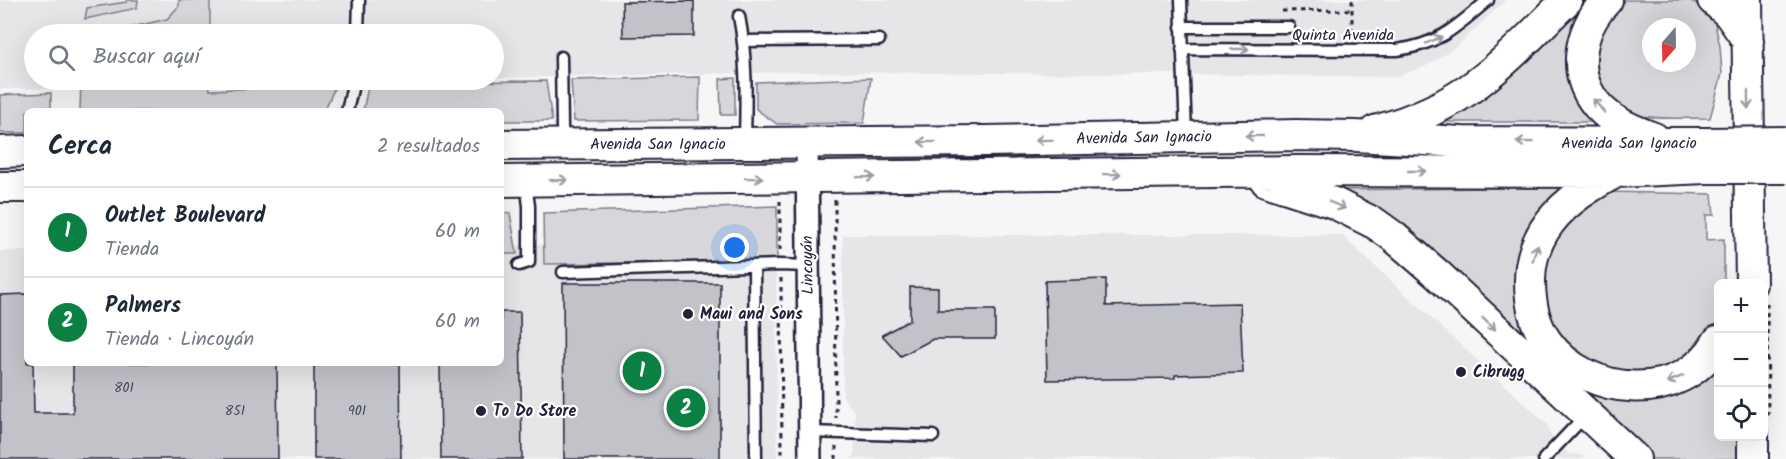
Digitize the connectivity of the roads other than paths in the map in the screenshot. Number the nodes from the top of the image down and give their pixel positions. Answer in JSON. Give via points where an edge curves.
{"nodes":[{"id":1,"x":359,"y":0,"type":"edge"},
{"id":2,"x":1181,"y":0,"type":"edge"},
{"id":3,"x":1488,"y":0,"type":"edge"},
{"id":4,"x":1567,"y":0,"type":"edge"},
{"id":5,"x":1607,"y":0,"type":"edge"},
{"id":6,"x":1713,"y":0,"type":"edge"},
{"id":7,"x":1747,"y":0,"type":"edge"},
{"id":8,"x":739,"y":16,"type":"dead end"},
{"id":9,"x":358,"y":24,"type":"edge"},
{"id":10,"x":1182,"y":27,"type":"junction"},
{"id":11,"x":1290,"y":27,"type":"dead end"},
{"id":12,"x":879,"y":40,"type":"dead end"},
{"id":13,"x":744,"y":41,"type":"junction"},
{"id":14,"x":1748,"y":41,"type":"junction"},
{"id":15,"x":1182,"y":49,"type":"junction"},
{"id":16,"x":561,"y":57,"type":"dead end"},
{"id":17,"x":352,"y":90,"type":"edge"},
{"id":18,"x":348,"y":108,"type":"edge"},
{"id":19,"x":1296,"y":135,"type":"junction"},
{"id":20,"x":1355,"y":136,"type":"junction"},
{"id":21,"x":1186,"y":137,"type":"junction"},
{"id":22,"x":1786,"y":142,"type":"edge"},
{"id":23,"x":807,"y":143,"type":"junction"},
{"id":24,"x":1668,"y":143,"type":"junction"},
{"id":25,"x":672,"y":144,"type":"junction"},
{"id":26,"x":745,"y":144,"type":"junction"},
{"id":27,"x":504,"y":145,"type":"edge"},
{"id":28,"x":565,"y":145,"type":"junction"},
{"id":29,"x":24,"y":151,"type":"edge"},
{"id":30,"x":0,"y":152,"type":"edge"},
{"id":31,"x":1706,"y":156,"type":"junction"},
{"id":32,"x":1786,"y":168,"type":"edge"},
{"id":33,"x":1295,"y":171,"type":"junction"},
{"id":34,"x":1616,"y":171,"type":"junction"},
{"id":35,"x":1242,"y":172,"type":"junction"},
{"id":36,"x":807,"y":177,"type":"junction"},
{"id":37,"x":671,"y":179,"type":"junction"},
{"id":38,"x":513,"y":181,"type":"edge"},
{"id":39,"x":0,"y":187,"type":"edge"},
{"id":40,"x":24,"y":187,"type":"edge"},
{"id":41,"x":1750,"y":254,"type":"junction"},
{"id":42,"x":519,"y":265,"type":"dead end"},
{"id":43,"x":754,"y":266,"type":"junction"},
{"id":44,"x":808,"y":266,"type":"junction"},
{"id":45,"x":563,"y":272,"type":"dead end"},
{"id":46,"x":1744,"y":279,"type":"edge"},
{"id":47,"x":1750,"y":279,"type":"edge"},
{"id":48,"x":1714,"y":348,"type":"edge"},
{"id":49,"x":1586,"y":414,"type":"junction"},
{"id":50,"x":810,"y":432,"type":"junction"},
{"id":51,"x":933,"y":436,"type":"dead end"},
{"id":52,"x":1753,"y":441,"type":"edge"},
{"id":53,"x":756,"y":459,"type":"edge"},
{"id":54,"x":810,"y":459,"type":"edge"},
{"id":55,"x":1544,"y":459,"type":"edge"},
{"id":56,"x":1635,"y":459,"type":"edge"},
{"id":57,"x":1753,"y":459,"type":"edge"}],
"edges":[{"from":1,"to":9,"type":"lane"},
{"from":2,"to":10,"type":"lane"},
{"from":15,"to":3,"type":"lane","name":"Quinta Avenida","one_way":true,"via":[[1397,51],[1441,38]]},
{"from":4,"to":20,"type":"main road","via":[[1496,69],[1464,93],[1403,122]]},
{"from":24,"to":5,"type":"main road","one_way":true,"via":[[1611,118],[1588,91],[1581,66],[1582,43],[1590,22]]},
{"from":6,"to":14,"type":"main road","via":[[1729,14]]},
{"from":7,"to":14,"type":"main road"},
{"from":8,"to":13,"type":"lane"},
{"from":10,"to":11,"type":"lane"},
{"from":10,"to":15,"type":"lane"},
{"from":12,"to":13,"type":"lane"},
{"from":13,"to":26,"type":"lane"},
{"from":14,"to":41,"type":"main road","one_way":true},
{"from":15,"to":21,"type":"lane"},
{"from":16,"to":28,"type":"lane"},
{"from":17,"to":18,"type":"lane"},
{"from":19,"to":20,"type":"main road","name":"Avenida San Ignacio"},
{"from":19,"to":21,"type":"main road","name":"Avenida San Ignacio","one_way":true},
{"from":19,"to":33,"type":"main road","via":[[1305,155]]},
{"from":24,"to":20,"type":"main road","name":"Avenida San Ignacio","one_way":true,"via":[[1462,142]]},
{"from":21,"to":23,"type":"main road","name":"Avenida San Ignacio","one_way":true},
{"from":22,"to":31,"type":"main road","name":"Avenida San Ignacio","bridge":true},
{"from":23,"to":26,"type":"main road","name":"Avenida San Ignacio"},
{"from":23,"to":36,"type":"street","name":"Lincoyán"},
{"from":24,"to":31,"type":"main road","name":"Avenida San Ignacio"},
{"from":25,"to":26,"type":"main road","name":"Avenida San Ignacio"},
{"from":25,"to":28,"type":"main road","name":"Avenida San Ignacio"},
{"from":25,"to":37,"type":"main road","via":[[679,158]]},
{"from":27,"to":28,"type":"main road","name":"Avenida San Ignacio"},
{"from":29,"to":30,"type":"main road"},
{"from":31,"to":32,"type":"main road","name":"Avenida San Ignacio","bridge":true},
{"from":31,"to":34,"type":"main road","name":"Avenida San Ignacio"},
{"from":33,"to":34,"type":"main road","name":"Avenida San Ignacio","one_way":true},
{"from":33,"to":35,"type":"main road","name":"Avenida San Ignacio"},
{"from":48,"to":34,"type":"main road","one_way":true,"via":[[1686,374],[1660,385],[1632,387],[1578,371],[1546,341],[1531,300],[1530,272],[1537,245],[1560,211]]},
{"from":36,"to":35,"type":"main road","name":"Avenida San Ignacio","one_way":true},
{"from":35,"to":49,"type":"main road","one_way":true,"via":[[1334,203],[1376,224],[1437,274]]},
{"from":37,"to":36,"type":"main road","name":"Avenida San Ignacio","one_way":true},
{"from":36,"to":44,"type":"street","name":"Lincoyán"},
{"from":38,"to":37,"type":"main road","name":"Avenida San Ignacio","one_way":true},
{"from":38,"to":42,"type":"lane","via":[[529,206],[529,262]]},
{"from":39,"to":40,"type":"main road"},
{"from":41,"to":46,"type":"main road"},
{"from":41,"to":47,"type":"main road"},
{"from":43,"to":44,"type":"lane"},
{"from":43,"to":45,"type":"lane"},
{"from":43,"to":53,"type":"lane"},
{"from":44,"to":50,"type":"street","name":"Lincoyán"},
{"from":49,"to":55,"type":"lane"},
{"from":49,"to":56,"type":"main road"},
{"from":50,"to":51,"type":"lane"},
{"from":50,"to":54,"type":"street","name":"Lincoyán"},
{"from":52,"to":57,"type":"main road"}]}
